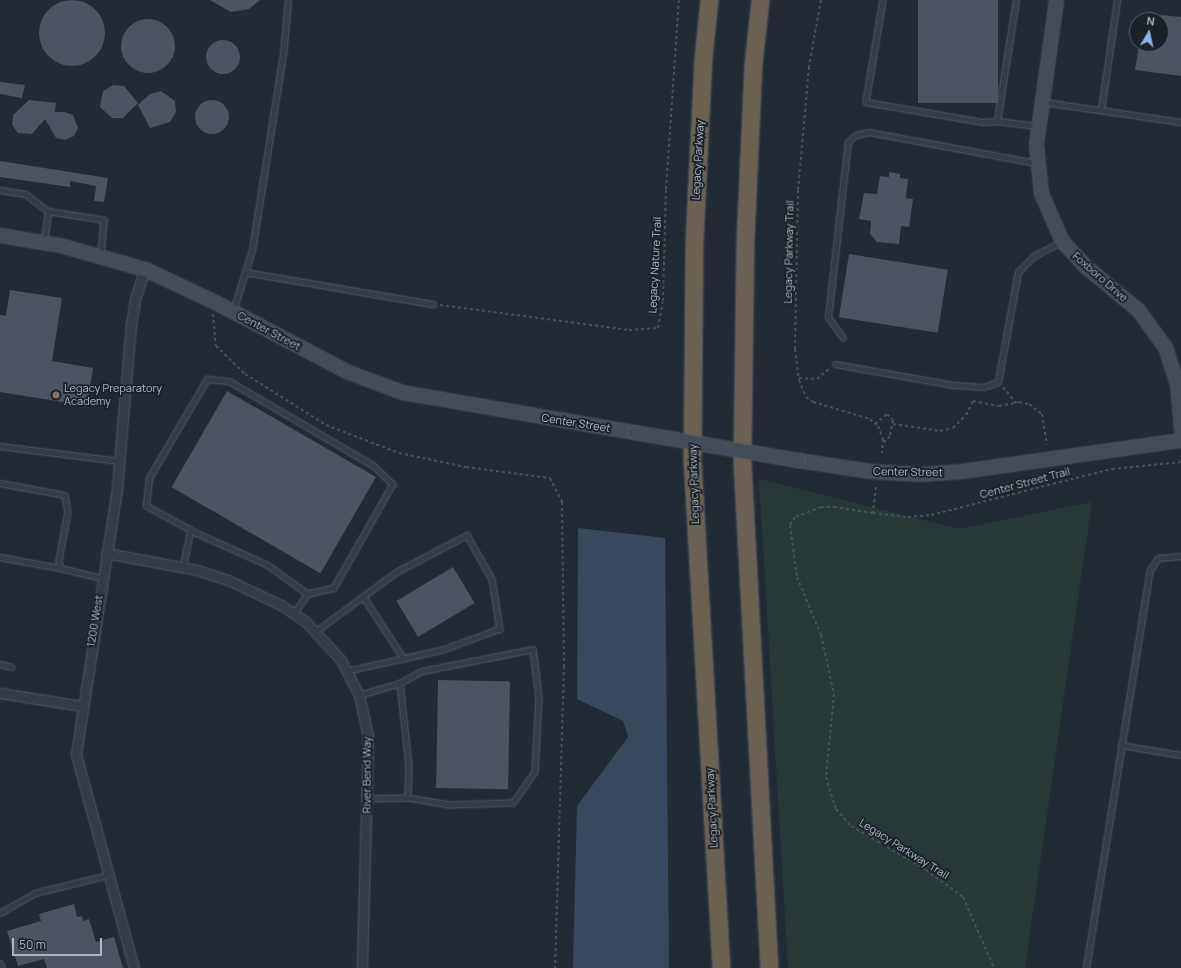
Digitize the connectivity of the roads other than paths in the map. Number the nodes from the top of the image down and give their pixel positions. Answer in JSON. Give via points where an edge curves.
{"nodes":[{"id":1,"x":288,"y":0,"type":"edge"},
{"id":2,"x":709,"y":0,"type":"edge"},
{"id":3,"x":760,"y":0,"type":"edge"},
{"id":4,"x":883,"y":0,"type":"edge"},
{"id":5,"x":1016,"y":0,"type":"edge"},
{"id":6,"x":1056,"y":0,"type":"edge"},
{"id":7,"x":1117,"y":0,"type":"edge"},
{"id":8,"x":1042,"y":102,"type":"junction"},
{"id":9,"x":1101,"y":110,"type":"junction"},
{"id":10,"x":997,"y":121,"type":"junction"},
{"id":11,"x":1181,"y":122,"type":"edge"},
{"id":12,"x":1038,"y":126,"type":"junction"},
{"id":13,"x":1036,"y":164,"type":"junction"},
{"id":14,"x":0,"y":190,"type":"edge"},
{"id":15,"x":48,"y":211,"type":"junction"},
{"id":16,"x":0,"y":235,"type":"edge"},
{"id":17,"x":1062,"y":241,"type":"junction"},
{"id":18,"x":44,"y":243,"type":"junction"},
{"id":19,"x":100,"y":256,"type":"junction"},
{"id":20,"x":145,"y":269,"type":"junction"},
{"id":21,"x":245,"y":272,"type":"junction"},
{"id":22,"x":433,"y":304,"type":"road end"},
{"id":23,"x":232,"y":312,"type":"junction"},
{"id":24,"x":843,"y":338,"type":"dead end"},
{"id":25,"x":836,"y":364,"type":"road end"},
{"id":26,"x":1181,"y":429,"type":"edge"},
{"id":27,"x":1181,"y":440,"type":"edge"},
{"id":28,"x":0,"y":446,"type":"edge"},
{"id":29,"x":120,"y":461,"type":"junction"},
{"id":30,"x":0,"y":482,"type":"edge"},
{"id":31,"x":190,"y":530,"type":"junction"},
{"id":32,"x":106,"y":553,"type":"junction"},
{"id":33,"x":1181,"y":556,"type":"edge"},
{"id":34,"x":0,"y":557,"type":"edge"},
{"id":35,"x":183,"y":566,"type":"junction"},
{"id":36,"x":60,"y":568,"type":"junction"},
{"id":37,"x":102,"y":578,"type":"junction"},
{"id":38,"x":308,"y":594,"type":"junction"},
{"id":39,"x":363,"y":596,"type":"junction"},
{"id":40,"x":294,"y":614,"type":"junction"},
{"id":41,"x":316,"y":632,"type":"junction"},
{"id":42,"x":404,"y":659,"type":"junction"},
{"id":43,"x":0,"y":664,"type":"edge"},
{"id":44,"x":12,"y":667,"type":"dead end"},
{"id":45,"x":348,"y":671,"type":"junction"},
{"id":46,"x":400,"y":683,"type":"junction"},
{"id":47,"x":0,"y":693,"type":"edge"},
{"id":48,"x":359,"y":695,"type":"junction"},
{"id":49,"x":82,"y":706,"type":"junction"},
{"id":50,"x":1122,"y":745,"type":"junction"},
{"id":51,"x":1181,"y":755,"type":"edge"},
{"id":52,"x":408,"y":798,"type":"junction"},
{"id":53,"x":367,"y":799,"type":"junction"},
{"id":54,"x":108,"y":875,"type":"junction"},
{"id":55,"x":0,"y":913,"type":"edge"},
{"id":56,"x":0,"y":963,"type":"edge"},
{"id":57,"x":2,"y":968,"type":"edge"},
{"id":58,"x":134,"y":968,"type":"edge"},
{"id":59,"x":362,"y":968,"type":"edge"},
{"id":60,"x":721,"y":968,"type":"edge"},
{"id":61,"x":769,"y":968,"type":"edge"},
{"id":62,"x":1086,"y":968,"type":"edge"}],
"edges":[{"from":1,"to":21,"type":"lane","via":[[281,70],[252,250]]},
{"from":2,"to":60,"type":"highway","name":"Legacy Parkway","via":[[703,58],[694,241],[692,459]]},
{"from":3,"to":61,"type":"highway","via":[[753,64],[745,241],[742,462]]},
{"from":4,"to":10,"type":"lane","via":[[866,102],[984,122]]},
{"from":5,"to":10,"type":"lane"},
{"from":6,"to":8,"type":"street","name":"Foxboro Drive"},
{"from":7,"to":9,"type":"lane"},
{"from":8,"to":9,"type":"lane"},
{"from":8,"to":12,"type":"street","name":"Foxboro Drive"},
{"from":9,"to":11,"type":"lane"},
{"from":10,"to":12,"type":"lane"},
{"from":12,"to":13,"type":"street","name":"Foxboro Drive"},
{"from":13,"to":17,"type":"street","name":"Foxboro Drive","via":[[1046,208]]},
{"from":13,"to":24,"type":"lane","via":[[869,132],[856,135],[848,142],[828,317]]},
{"from":14,"to":15,"type":"lane","via":[[26,194]]},
{"from":15,"to":18,"type":"lane"},
{"from":15,"to":19,"type":"lane","via":[[104,220]]},
{"from":16,"to":18,"type":"street","name":"Center Street"},
{"from":17,"to":25,"type":"lane","via":[[1034,256],[1018,272],[998,382],[984,388],[954,385]]},
{"from":17,"to":26,"type":"street","name":"Foxboro Drive","via":[[1084,265],[1138,310],[1156,333],[1174,370]]},
{"from":18,"to":19,"type":"street","name":"Center Street"},
{"from":19,"to":20,"type":"street","name":"Center Street"},
{"from":20,"to":23,"type":"street","name":"Center Street"},
{"from":20,"to":29,"type":"street","name":"1200 West","via":[[135,300],[131,325]]},
{"from":21,"to":22,"type":"lane"},
{"from":21,"to":23,"type":"lane"},
{"from":23,"to":27,"type":"street","name":"Center Street","bridge":true,"via":[[346,371],[402,392],[798,460],[896,474],[944,473]]},
{"from":28,"to":29,"type":"lane"},
{"from":29,"to":32,"type":"street","name":"1200 West"},
{"from":30,"to":36,"type":"lane","via":[[65,495],[68,512],[59,560]]},
{"from":31,"to":35,"type":"lane"},
{"from":31,"to":38,"type":"lane","via":[[268,565]]},
{"from":31,"to":38,"type":"lane","via":[[146,506],[149,478],[207,380],[229,381],[373,465],[393,484],[334,588]]},
{"from":32,"to":35,"type":"street","name":"River Bend Way"},
{"from":32,"to":37,"type":"street","name":"1200 West"},
{"from":33,"to":50,"type":"lane","via":[[1158,558],[1150,570]]},
{"from":34,"to":36,"type":"lane"},
{"from":35,"to":40,"type":"street","name":"River Bend Way","via":[[228,580]]},
{"from":36,"to":37,"type":"lane"},
{"from":37,"to":49,"type":"street","name":"1200 West"},
{"from":38,"to":40,"type":"lane"},
{"from":39,"to":41,"type":"lane"},
{"from":39,"to":42,"type":"lane"},
{"from":39,"to":42,"type":"lane","via":[[396,572],[466,535],[492,579],[500,629],[443,650]]},
{"from":40,"to":41,"type":"street","name":"River Bend Way"},
{"from":41,"to":45,"type":"street","name":"River Bend Way"},
{"from":42,"to":45,"type":"lane"},
{"from":43,"to":44,"type":"lane"},
{"from":45,"to":48,"type":"street","name":"River Bend Way"},
{"from":46,"to":48,"type":"lane"},
{"from":46,"to":52,"type":"lane","via":[[409,766]]},
{"from":46,"to":52,"type":"lane","via":[[422,671],[533,649],[539,698],[534,772],[513,803],[449,805]]},
{"from":47,"to":49,"type":"street"},
{"from":48,"to":53,"type":"street","name":"River Bend Way","via":[[368,736]]},
{"from":49,"to":54,"type":"street","name":"1200 West","via":[[76,761]]},
{"from":50,"to":51,"type":"lane"},
{"from":50,"to":62,"type":"lane"},
{"from":52,"to":53,"type":"lane"},
{"from":53,"to":59,"type":"street","name":"River Bend Way"},
{"from":54,"to":55,"type":"lane","via":[[35,893]]},
{"from":54,"to":58,"type":"street","name":"1200 West"},
{"from":56,"to":57,"type":"lane"}]}
